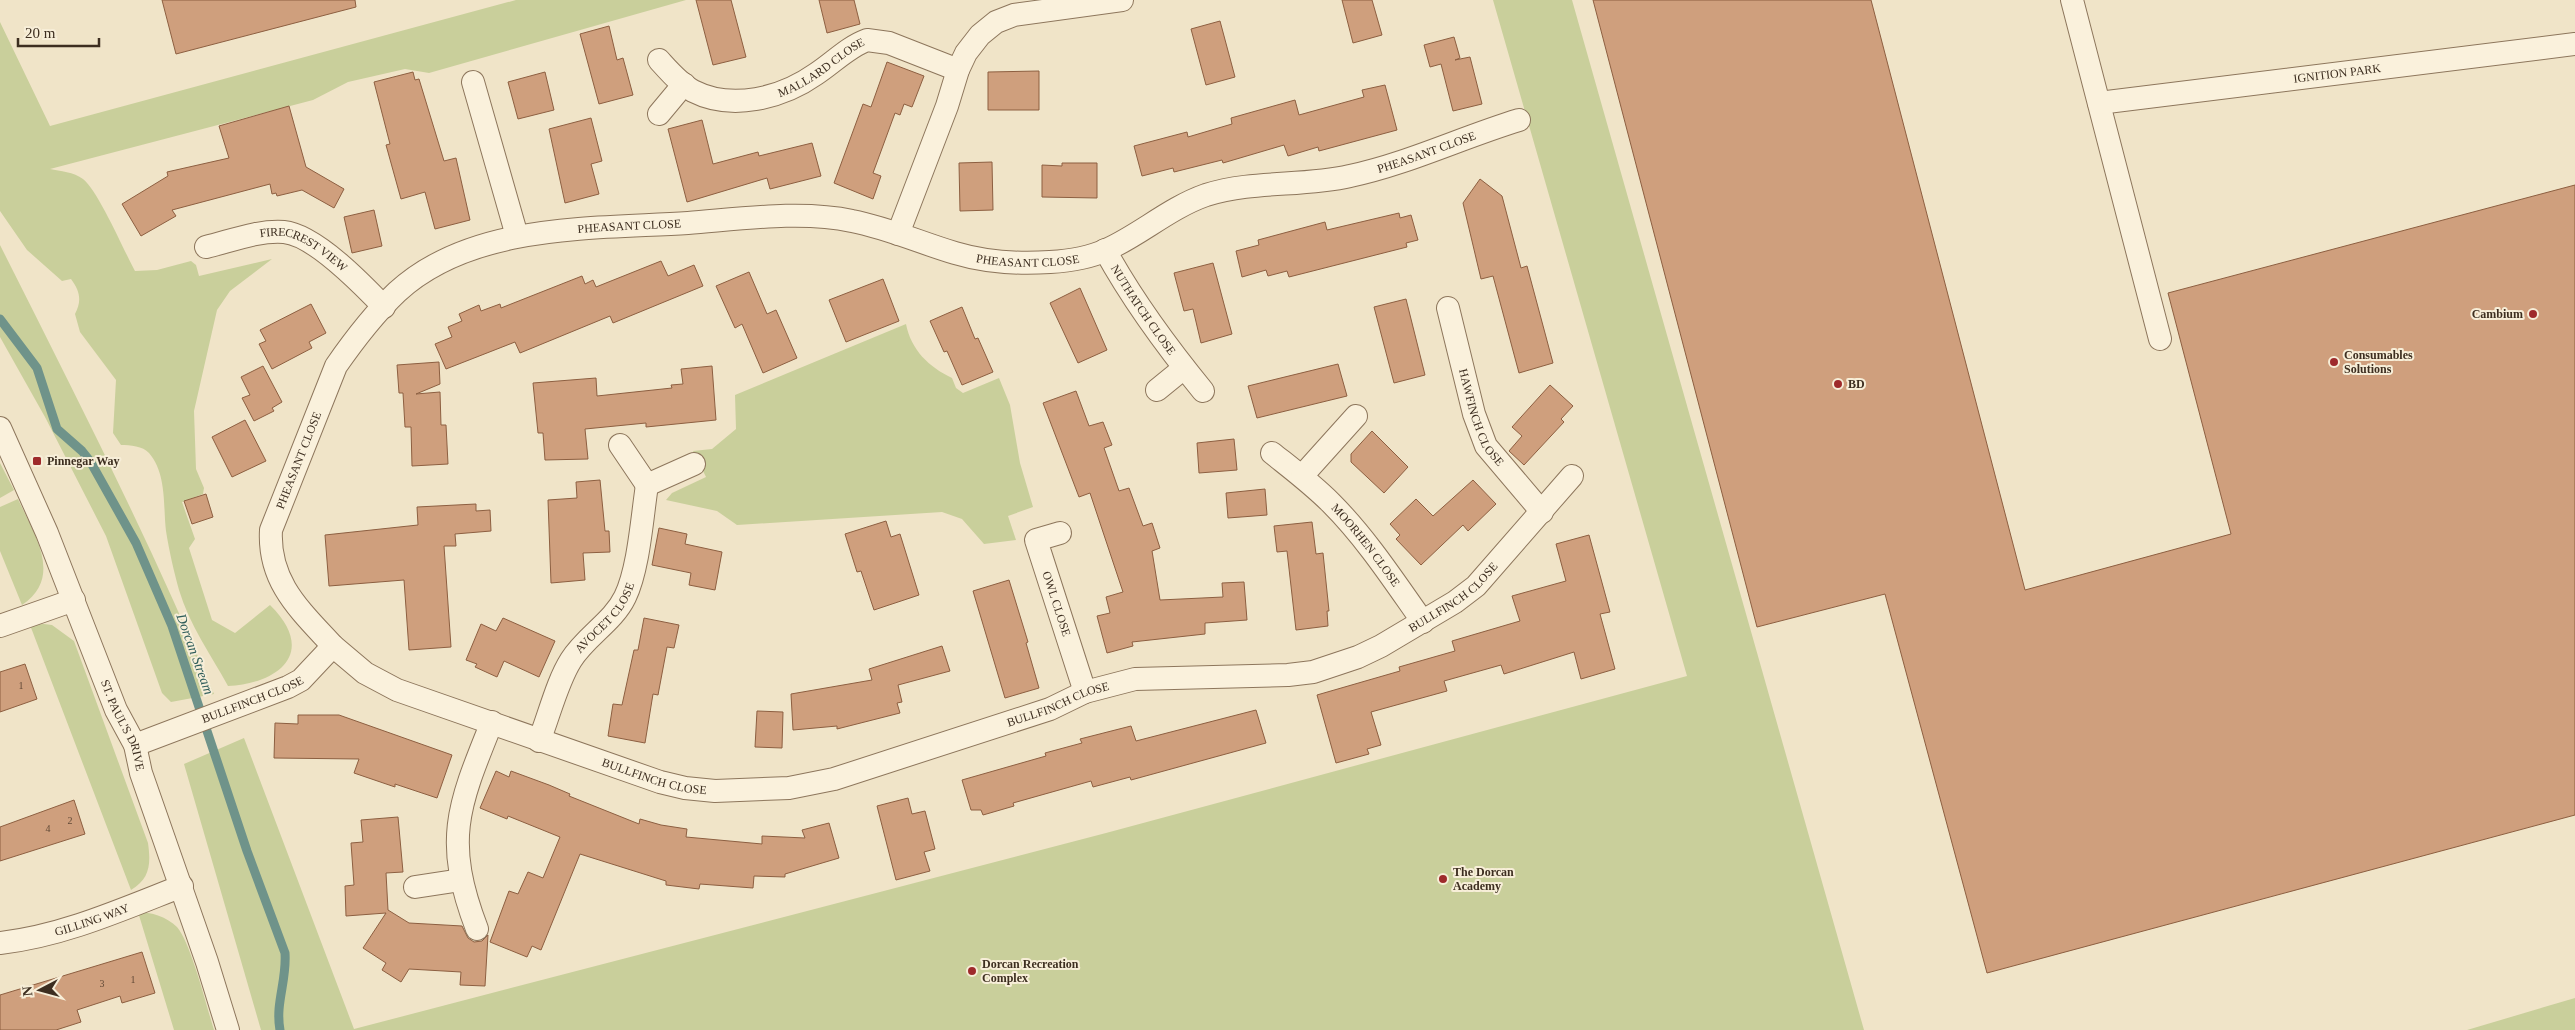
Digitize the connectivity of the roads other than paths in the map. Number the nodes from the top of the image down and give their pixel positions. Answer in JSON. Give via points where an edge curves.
{"nodes":[{"id":1,"x":1122,"y":0,"type":"edge"},
{"id":2,"x":2072,"y":0,"type":"edge"},
{"id":3,"x":2575,"y":44,"type":"edge"},
{"id":4,"x":658,"y":60,"type":"dead end"},
{"id":5,"x":958,"y":70,"type":"junction"},
{"id":6,"x":473,"y":82,"type":"dead end"},
{"id":7,"x":684,"y":84,"type":"junction"},
{"id":8,"x":2099,"y":103,"type":"junction"},
{"id":9,"x":659,"y":114,"type":"dead end"},
{"id":10,"x":1519,"y":120,"type":"dead end"},
{"id":11,"x":898,"y":234,"type":"junction"},
{"id":12,"x":517,"y":236,"type":"junction"},
{"id":13,"x":206,"y":247,"type":"dead end"},
{"id":14,"x":1105,"y":250,"type":"junction"},
{"id":15,"x":384,"y":307,"type":"junction"},
{"id":16,"x":1448,"y":308,"type":"dead end"},
{"id":17,"x":2160,"y":340,"type":"dead end"},
{"id":18,"x":1184,"y":368,"type":"junction"},
{"id":19,"x":1157,"y":390,"type":"dead end"},
{"id":20,"x":1203,"y":391,"type":"dead end"},
{"id":21,"x":1356,"y":416,"type":"dead end"},
{"id":22,"x":0,"y":428,"type":"edge"},
{"id":23,"x":620,"y":445,"type":"dead end"},
{"id":24,"x":1272,"y":453,"type":"dead end"},
{"id":25,"x":694,"y":464,"type":"dead end"},
{"id":26,"x":1302,"y":476,"type":"junction"},
{"id":27,"x":1572,"y":476,"type":"dead end"},
{"id":28,"x":648,"y":484,"type":"junction"},
{"id":29,"x":1542,"y":512,"type":"junction"},
{"id":30,"x":1060,"y":533,"type":"dead end"},
{"id":31,"x":74,"y":600,"type":"junction"},
{"id":32,"x":1423,"y":622,"type":"junction"},
{"id":33,"x":0,"y":626,"type":"edge"},
{"id":34,"x":333,"y":646,"type":"junction"},
{"id":35,"x":1085,"y":692,"type":"junction"},
{"id":36,"x":492,"y":722,"type":"junction"},
{"id":37,"x":539,"y":741,"type":"junction"},
{"id":38,"x":135,"y":746,"type":"junction"},
{"id":39,"x":461,"y":880,"type":"junction"},
{"id":40,"x":182,"y":886,"type":"junction"},
{"id":41,"x":415,"y":887,"type":"dead end"},
{"id":42,"x":478,"y":929,"type":"dead end"},
{"id":43,"x":0,"y":943,"type":"edge"},
{"id":44,"x":228,"y":1030,"type":"edge"}],
"edges":[{"from":1,"to":5,"type":"street","via":[[1014,15],[996,22],[980,35]]},
{"from":2,"to":8,"type":"street"},
{"from":3,"to":8,"type":"street","name":"IGNITION PARK"},
{"from":4,"to":7,"type":"street","name":"MALLARD CLOSE"},
{"from":5,"to":7,"type":"street","name":"MALLARD CLOSE","via":[[889,43],[867,40],[808,79],[774,96],[728,101],[710,98]]},
{"from":5,"to":11,"type":"street"},
{"from":6,"to":12,"type":"street"},
{"from":7,"to":9,"type":"street"},
{"from":8,"to":17,"type":"street"},
{"from":10,"to":14,"type":"street","name":"PHEASANT CLOSE","via":[[1348,177],[1239,187],[1203,196]]},
{"from":11,"to":12,"type":"street","name":"PHEASANT CLOSE","via":[[854,221],[812,217]]},
{"from":11,"to":14,"type":"street","name":"PHEASANT CLOSE","via":[[959,254],[1014,262],[1075,259]]},
{"from":12,"to":15,"type":"street","name":"PHEASANT CLOSE","via":[[447,260],[410,282]]},
{"from":13,"to":15,"type":"street","name":"FIRECREST VIEW","via":[[258,234],[286,232],[307,241],[350,273]]},
{"from":14,"to":18,"type":"street","name":"NUTHATCH CLOSE","via":[[1125,287]]},
{"from":15,"to":34,"type":"street","name":"PHEASANT CLOSE","via":[[353,341],[336,366],[271,530],[275,570],[284,587]]},
{"from":16,"to":29,"type":"street","name":"HAWFINCH CLOSE","via":[[1474,414],[1486,446]]},
{"from":18,"to":19,"type":"street","name":"NUTHATCH CLOSE"},
{"from":18,"to":20,"type":"street","name":"NUTHATCH CLOSE"},
{"from":21,"to":26,"type":"street"},
{"from":22,"to":31,"type":"street","name":"ST. PAUL'S DRIVE"},
{"from":23,"to":28,"type":"street"},
{"from":24,"to":26,"type":"street","name":"MOORHEN CLOSE"},
{"from":25,"to":28,"type":"street"},
{"from":26,"to":32,"type":"street","name":"MOORHEN CLOSE","via":[[1353,528]]},
{"from":27,"to":29,"type":"street","name":"BULLFINCH CLOSE"},
{"from":28,"to":37,"type":"street","name":"AVOCET CLOSE","via":[[627,594],[619,609],[584,642],[570,661]]},
{"from":29,"to":32,"type":"street","name":"BULLFINCH CLOSE","via":[[1476,586]]},
{"from":30,"to":35,"type":"street","name":"OWL CLOSE","via":[[1036,540]]},
{"from":31,"to":33,"type":"street"},
{"from":31,"to":38,"type":"street","name":"ST. PAUL'S DRIVE","via":[[116,710]]},
{"from":32,"to":35,"type":"street","name":"BULLFINCH CLOSE","via":[[1358,657],[1313,672],[1262,677],[1135,679]]},
{"from":34,"to":36,"type":"street","name":"BULLFINCH CLOSE","via":[[365,673],[397,690]]},
{"from":34,"to":38,"type":"street","name":"BULLFINCH CLOSE","via":[[301,680]]},
{"from":35,"to":37,"type":"street","name":"BULLFINCH CLOSE","via":[[1050,709],[834,779],[764,790],[685,788]]},
{"from":36,"to":37,"type":"street","name":"BULLFINCH CLOSE"},
{"from":36,"to":39,"type":"street","via":[[462,800],[457,834]]},
{"from":38,"to":40,"type":"street","name":"ST. PAUL'S DRIVE","via":[[141,773]]},
{"from":39,"to":41,"type":"street"},
{"from":39,"to":42,"type":"street"},
{"from":40,"to":43,"type":"street","name":"GILLING WAY","via":[[56,932]]},
{"from":40,"to":44,"type":"street","name":"ST. PAUL'S DRIVE"}]}
